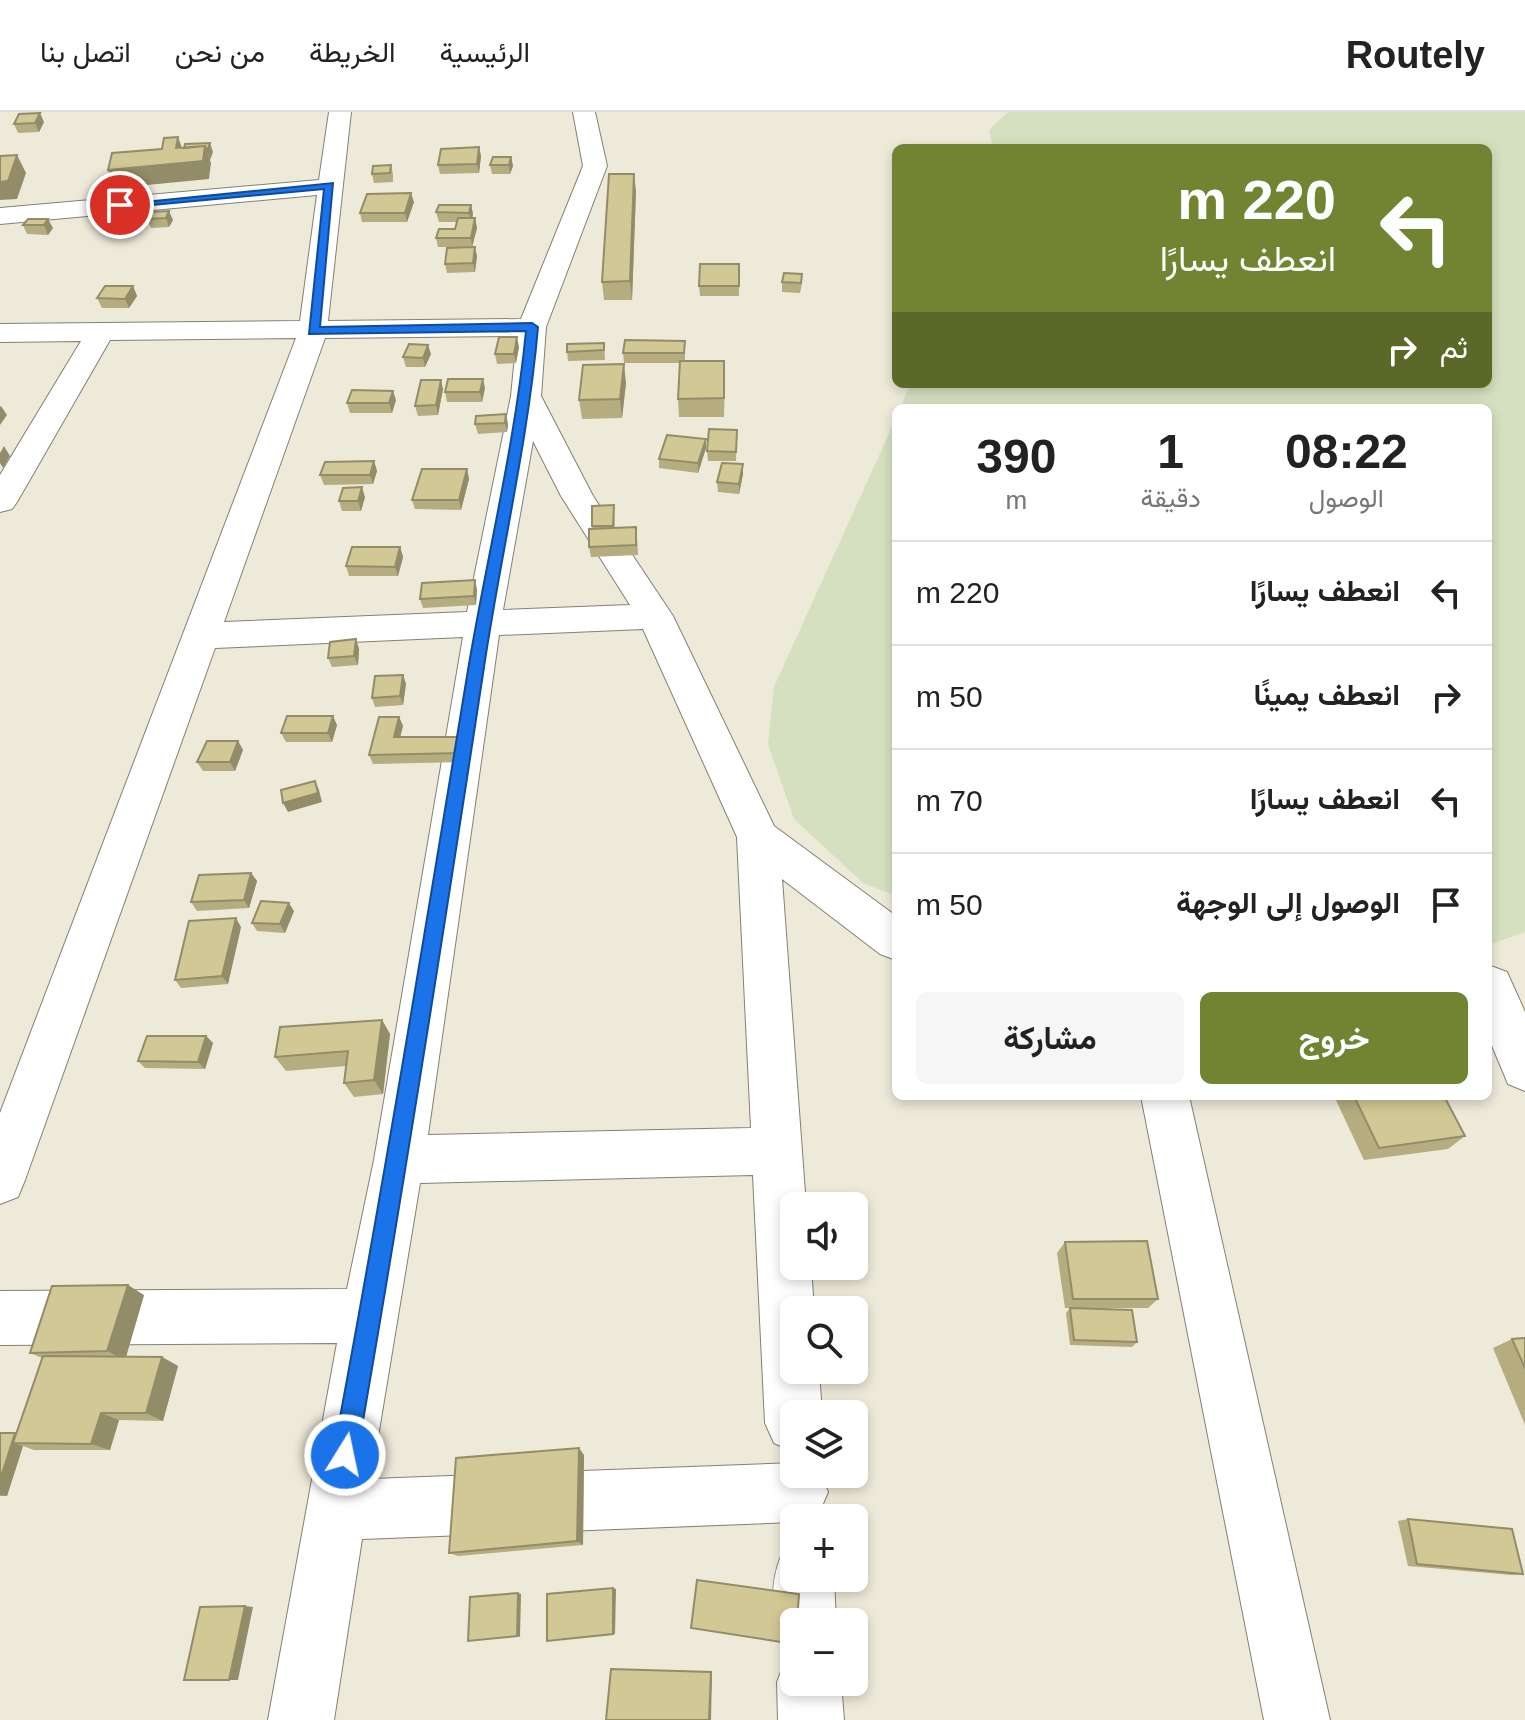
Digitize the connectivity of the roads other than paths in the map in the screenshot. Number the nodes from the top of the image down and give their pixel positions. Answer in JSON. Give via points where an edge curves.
{"nodes":[{"id":1,"x":340,"y":112,"type":"edge"},
{"id":2,"x":584,"y":112,"type":"edge"},
{"id":3,"x":330,"y":186,"type":"junction"},
{"id":4,"x":0,"y":216,"type":"edge"},
{"id":5,"x":532,"y":327,"type":"junction"},
{"id":6,"x":313,"y":331,"type":"junction"},
{"id":7,"x":101,"y":332,"type":"junction"},
{"id":8,"x":0,"y":333,"type":"edge"},
{"id":9,"x":526,"y":396,"type":"junction"},
{"id":10,"x":0,"y":502,"type":"edge"},
{"id":11,"x":655,"y":616,"type":"junction"},
{"id":12,"x":483,"y":623,"type":"junction"},
{"id":13,"x":200,"y":636,"type":"junction"},
{"id":14,"x":758,"y":837,"type":"junction"},
{"id":15,"x":892,"y":938,"type":"edge"},
{"id":16,"x":1501,"y":982,"type":"edge"},
{"id":17,"x":1525,"y":1069,"type":"edge"},
{"id":18,"x":1166,"y":1100,"type":"edge"},
{"id":19,"x":779,"y":1151,"type":"junction"},
{"id":20,"x":399,"y":1160,"type":"junction"},
{"id":21,"x":1,"y":1172,"type":"edge"},
{"id":22,"x":369,"y":1316,"type":"junction"},
{"id":23,"x":0,"y":1318,"type":"edge"},
{"id":24,"x":793,"y":1400,"type":"edge"},
{"id":25,"x":798,"y":1495,"type":"edge"},
{"id":26,"x":336,"y":1510,"type":"junction"},
{"id":27,"x":810,"y":1696,"type":"edge"},
{"id":28,"x":301,"y":1720,"type":"edge"},
{"id":29,"x":811,"y":1720,"type":"edge"},
{"id":30,"x":1297,"y":1720,"type":"edge"}],
"edges":[{"from":1,"to":3,"type":"street"},
{"from":2,"to":5,"type":"street","via":[[595,166]]},
{"from":3,"to":4,"type":"street"},
{"from":3,"to":6,"type":"street"},
{"from":5,"to":6,"type":"street"},
{"from":5,"to":9,"type":"street"},
{"from":6,"to":7,"type":"street"},
{"from":6,"to":13,"type":"street"},
{"from":7,"to":8,"type":"street"},
{"from":7,"to":10,"type":"street"},
{"from":9,"to":11,"type":"street","via":[[577,496]]},
{"from":9,"to":12,"type":"street"},
{"from":11,"to":12,"type":"street"},
{"from":11,"to":14,"type":"street"},
{"from":12,"to":13,"type":"street"},
{"from":12,"to":20,"type":"street"},
{"from":13,"to":21,"type":"street"},
{"from":14,"to":15,"type":"street"},
{"from":14,"to":19,"type":"street"},
{"from":16,"to":17,"type":"street"},
{"from":18,"to":30,"type":"street"},
{"from":19,"to":20,"type":"street"},
{"from":19,"to":24,"type":"street"},
{"from":20,"to":22,"type":"street"},
{"from":22,"to":23,"type":"street"},
{"from":22,"to":26,"type":"street"},
{"from":25,"to":26,"type":"street"},
{"from":26,"to":28,"type":"street"},
{"from":27,"to":29,"type":"street"}]}
